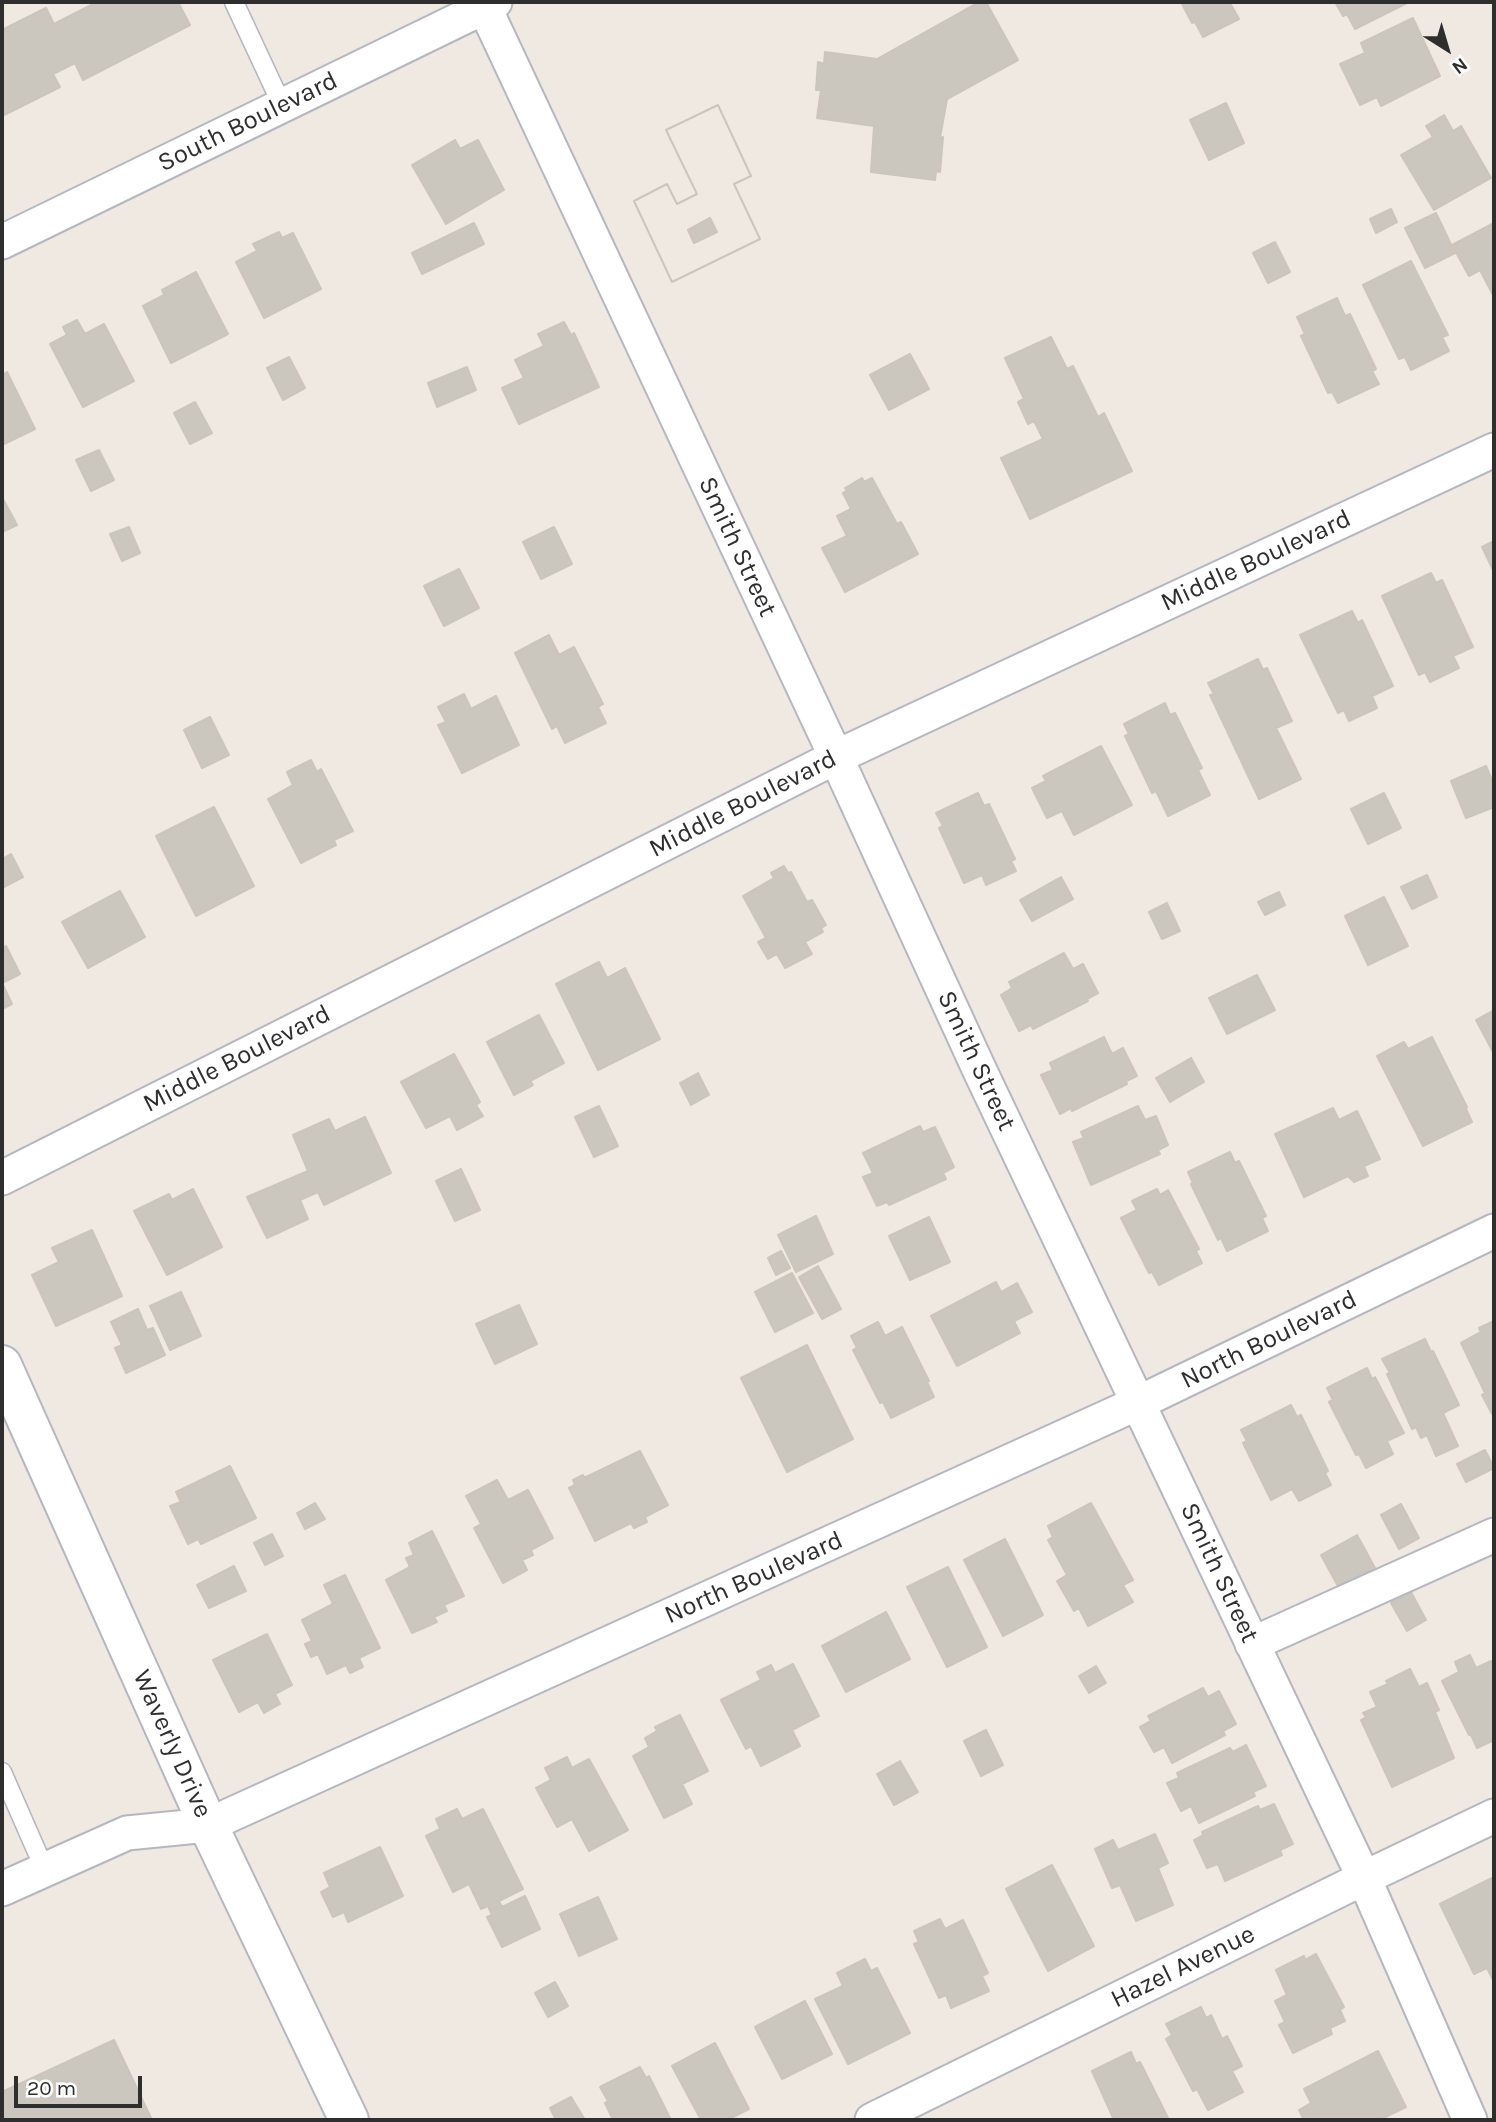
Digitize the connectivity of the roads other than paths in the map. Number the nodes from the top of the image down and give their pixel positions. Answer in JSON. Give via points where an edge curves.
{"nodes":[{"id":1,"x":234,"y":2,"type":"edge"},
{"id":2,"x":487,"y":3,"type":"edge"},
{"id":3,"x":282,"y":105,"type":"junction"},
{"id":4,"x":2,"y":242,"type":"edge"},
{"id":5,"x":1494,"y":450,"type":"edge"},
{"id":6,"x":836,"y":757,"type":"junction"},
{"id":7,"x":2,"y":1178,"type":"edge"},
{"id":8,"x":1494,"y":1231,"type":"edge"},
{"id":9,"x":2,"y":1365,"type":"edge"},
{"id":10,"x":1138,"y":1403,"type":"junction"},
{"id":11,"x":1494,"y":1535,"type":"edge"},
{"id":12,"x":1252,"y":1644,"type":"junction"},
{"id":13,"x":2,"y":1772,"type":"edge"},
{"id":14,"x":1494,"y":1816,"type":"edge"},
{"id":15,"x":208,"y":1825,"type":"junction"},
{"id":16,"x":44,"y":1868,"type":"junction"},
{"id":17,"x":1364,"y":1878,"type":"junction"},
{"id":18,"x":2,"y":1888,"type":"edge"},
{"id":19,"x":349,"y":2120,"type":"edge"},
{"id":20,"x":872,"y":2120,"type":"edge"},
{"id":21,"x":1470,"y":2120,"type":"edge"}],
"edges":[{"from":1,"to":3,"type":"lane"},
{"from":2,"to":3,"type":"street","name":"South Boulevard"},
{"from":2,"to":6,"type":"street","name":"Smith Street"},
{"from":3,"to":4,"type":"street","name":"South Boulevard"},
{"from":5,"to":6,"type":"street","name":"Middle Boulevard"},
{"from":6,"to":7,"type":"street","name":"Middle Boulevard"},
{"from":6,"to":10,"type":"street","name":"Smith Street"},
{"from":8,"to":10,"type":"street","name":"North Boulevard"},
{"from":9,"to":15,"type":"street","name":"Waverly Drive"},
{"from":10,"to":12,"type":"street","name":"Smith Street"},
{"from":10,"to":15,"type":"street","name":"North Boulevard"},
{"from":11,"to":12,"type":"street"},
{"from":12,"to":17,"type":"street","name":"Smith Street"},
{"from":13,"to":16,"type":"lane"},
{"from":14,"to":17,"type":"street","name":"Hazel Avenue"},
{"from":15,"to":16,"type":"street","name":"North Boulevard","via":[[127,1833]]},
{"from":15,"to":19,"type":"street","name":"Waverly Drive"},
{"from":16,"to":18,"type":"street","name":"North Boulevard"},
{"from":17,"to":20,"type":"street","name":"Hazel Avenue"},
{"from":17,"to":21,"type":"street","name":"Smith Street"}]}
